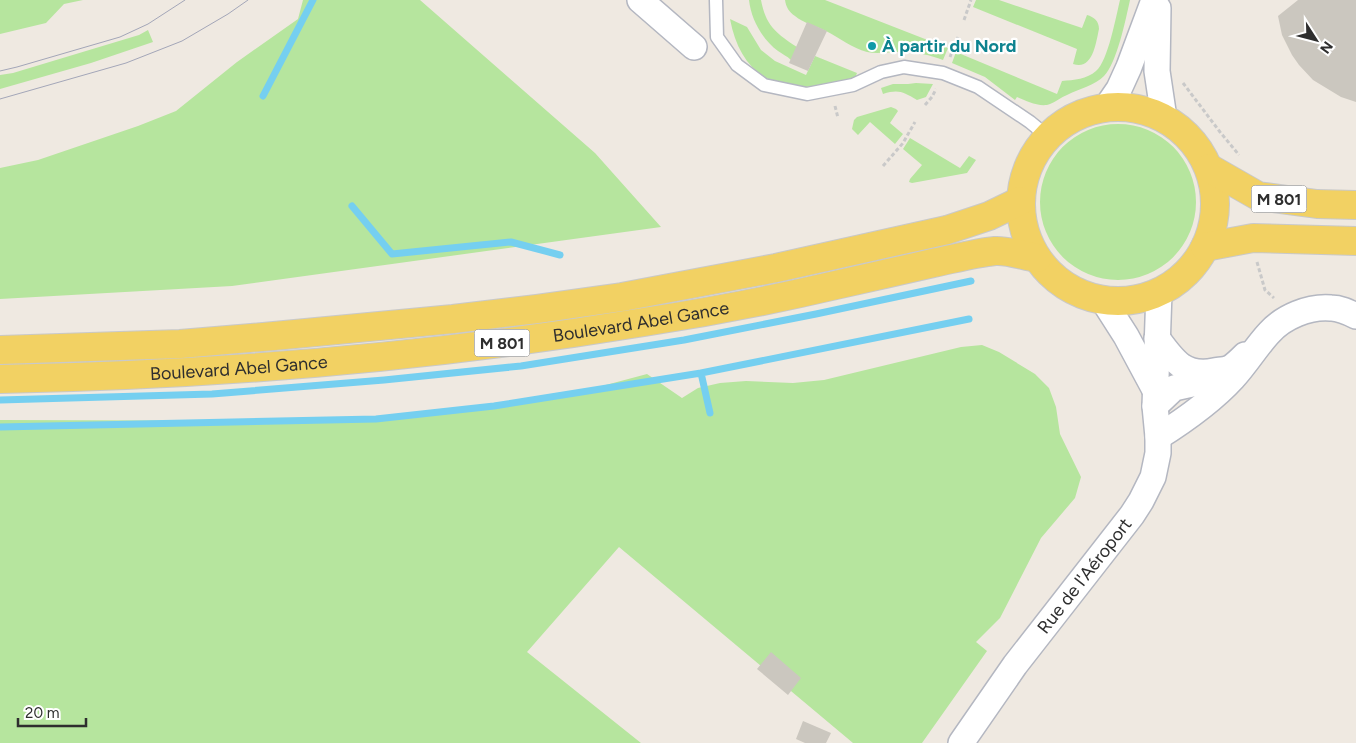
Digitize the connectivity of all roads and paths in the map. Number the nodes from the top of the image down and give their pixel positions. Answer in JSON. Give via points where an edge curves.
{"nodes":[{"id":1,"x":640,"y":0,"type":"edge"},
{"id":2,"x":716,"y":0,"type":"edge"},
{"id":3,"x":971,"y":0,"type":"edge"},
{"id":4,"x":1154,"y":0,"type":"edge"},
{"id":5,"x":1158,"y":0,"type":"edge"},
{"id":6,"x":964,"y":20,"type":"dead end"},
{"id":7,"x":958,"y":37,"type":"dead end"},
{"id":8,"x":694,"y":47,"type":"dead end"},
{"id":9,"x":949,"y":60,"type":"dead end"},
{"id":10,"x":1179,"y":78,"type":"dead end"},
{"id":11,"x":937,"y":86,"type":"dead end"},
{"id":12,"x":925,"y":105,"type":"dead end"},
{"id":13,"x":1106,"y":108,"type":"junction"},
{"id":14,"x":836,"y":110,"type":"dead end"},
{"id":15,"x":838,"y":118,"type":"dead end"},
{"id":16,"x":1164,"y":118,"type":"junction"},
{"id":17,"x":915,"y":122,"type":"dead end"},
{"id":18,"x":1047,"y":136,"type":"junction"},
{"id":19,"x":1244,"y":160,"type":"dead end"},
{"id":20,"x":883,"y":166,"type":"dead end"},
{"id":21,"x":1209,"y":168,"type":"junction"},
{"id":22,"x":1020,"y":202,"type":"junction"},
{"id":23,"x":1356,"y":206,"type":"edge"},
{"id":24,"x":1356,"y":241,"type":"edge"},
{"id":25,"x":1205,"y":247,"type":"junction"},
{"id":26,"x":1255,"y":257,"type":"dead end"},
{"id":27,"x":1037,"y":258,"type":"junction"},
{"id":28,"x":1159,"y":292,"type":"junction"},
{"id":29,"x":1103,"y":300,"type":"junction"},
{"id":30,"x":1277,"y":301,"type":"dead end"},
{"id":31,"x":1356,"y":316,"type":"edge"},
{"id":32,"x":1157,"y":338,"type":"junction"},
{"id":33,"x":1260,"y":344,"type":"junction"},
{"id":34,"x":0,"y":350,"type":"edge"},
{"id":35,"x":1230,"y":368,"type":"junction"},
{"id":36,"x":0,"y":379,"type":"edge"},
{"id":37,"x":1155,"y":399,"type":"junction"},
{"id":38,"x":1158,"y":437,"type":"junction"},
{"id":39,"x":961,"y":743,"type":"edge"}],
"edges":[{"from":1,"to":8,"type":"street"},
{"from":2,"to":18,"type":"lane","via":[[717,37],[737,64],[764,85],[807,94],[853,85],[881,72],[904,67],[943,73],[978,87]]},
{"from":3,"to":6,"type":"path"},
{"from":4,"to":13,"type":"street","via":[[1129,67]]},
{"from":5,"to":16,"type":"street","via":[[1157,71]]},
{"from":7,"to":9,"type":"path"},
{"from":10,"to":19,"type":"path"},
{"from":11,"to":12,"type":"path"},
{"from":13,"to":16,"type":"main road","number":"M 801","via":[[1131,107]]},
{"from":13,"to":18,"type":"main road","number":"M 801","via":[[1086,111]]},
{"from":14,"to":15,"type":"path"},
{"from":16,"to":21,"type":"main road","number":"M 801","via":[[1191,139]]},
{"from":17,"to":20,"type":"path","via":[[903,143]]},
{"from":18,"to":22,"type":"main road","number":"M 801","via":[[1028,166]]},
{"from":21,"to":23,"type":"main road","number":"M 801","via":[[1258,196]]},
{"from":21,"to":25,"type":"main road","number":"M 801","via":[[1215,208]]},
{"from":22,"to":27,"type":"main road","number":"M 801","via":[[1024,231]]},
{"from":22,"to":34,"type":"main road","name":"Boulevard Abel Gance","number":"M 801","via":[[947,230],[785,266],[546,308],[180,344]]},
{"from":24,"to":25,"type":"main road","number":"M 801","via":[[1253,238]]},
{"from":25,"to":28,"type":"main road","number":"M 801","via":[[1186,274]]},
{"from":26,"to":30,"type":"path","via":[[1265,290]]},
{"from":27,"to":29,"type":"main road","number":"M 801","via":[[1066,286]]},
{"from":27,"to":36,"type":"main road","name":"Boulevard Abel Gance","number":"M 801","via":[[997,251],[710,312],[456,349],[193,372]]},
{"from":28,"to":29,"type":"main road","number":"M 801","via":[[1132,300]]},
{"from":28,"to":32,"type":"street","name":"Rue de l'Aéroport"},
{"from":29,"to":37,"type":"street","name":"Rue de l'Aéroport","via":[[1130,344]]},
{"from":31,"to":33,"type":"street","via":[[1331,308],[1318,308],[1281,322]]},
{"from":32,"to":35,"type":"street","via":[[1176,361],[1194,372]]},
{"from":32,"to":37,"type":"street","name":"Rue de l'Aéroport"},
{"from":33,"to":35,"type":"street"},
{"from":33,"to":38,"type":"street","via":[[1233,378],[1208,401]]},
{"from":35,"to":37,"type":"street","via":[[1210,380],[1174,388]]},
{"from":37,"to":38,"type":"street","name":"Rue de l'Aéroport"},
{"from":38,"to":39,"type":"street","name":"Rue de l'Aéroport","via":[[1154,471],[1140,501],[1015,665]]}]}
